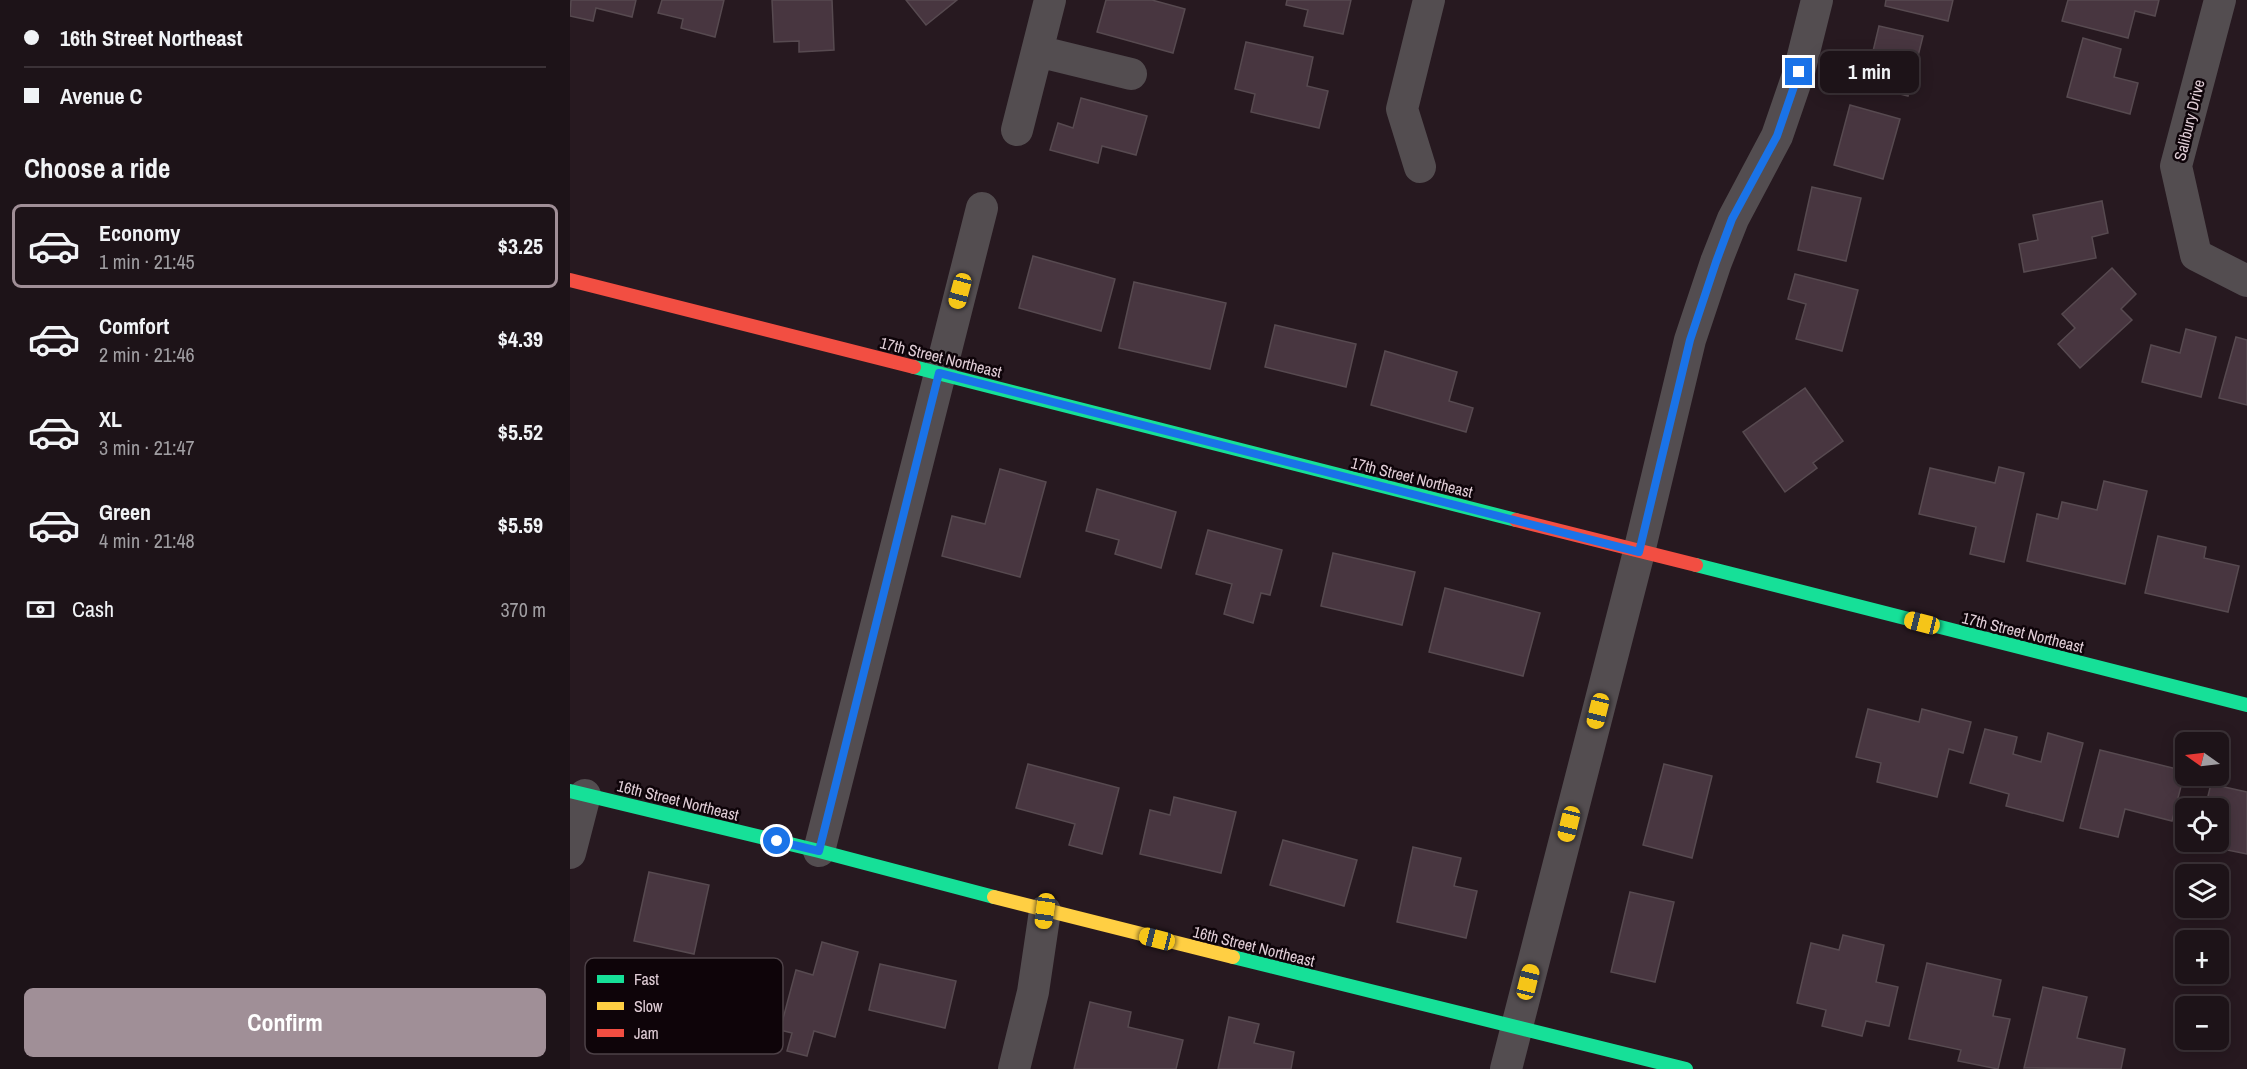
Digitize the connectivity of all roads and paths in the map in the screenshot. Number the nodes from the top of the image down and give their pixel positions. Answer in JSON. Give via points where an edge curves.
{"nodes":[{"id":1,"x":1050,"y":0,"type":"edge"},
{"id":2,"x":1429,"y":0,"type":"edge"},
{"id":3,"x":1817,"y":0,"type":"edge"},
{"id":4,"x":2220,"y":0,"type":"edge"},
{"id":5,"x":1037,"y":51,"type":"junction"},
{"id":6,"x":1131,"y":74,"type":"dead end"},
{"id":7,"x":1017,"y":130,"type":"dead end"},
{"id":8,"x":1420,"y":167,"type":"dead end"},
{"id":9,"x":982,"y":208,"type":"dead end"},
{"id":10,"x":570,"y":280,"type":"edge"},
{"id":11,"x":2247,"y":281,"type":"edge"},
{"id":12,"x":939,"y":373,"type":"junction"},
{"id":13,"x":1639,"y":552,"type":"junction"},
{"id":14,"x":2247,"y":705,"type":"edge"},
{"id":15,"x":577,"y":793,"type":"edge"},
{"id":16,"x":819,"y":851,"type":"junction"},
{"id":17,"x":570,"y":854,"type":"edge"},
{"id":18,"x":1045,"y":911,"type":"junction"},
{"id":19,"x":1517,"y":1028,"type":"junction"},
{"id":20,"x":1014,"y":1069,"type":"edge"},
{"id":21,"x":1506,"y":1069,"type":"edge"},
{"id":22,"x":1686,"y":1069,"type":"edge"}],
"edges":[{"from":1,"to":5,"type":"street"},
{"from":2,"to":8,"type":"street","via":[[1402,109]]},
{"from":3,"to":13,"type":"street","via":[[1799,72],[1777,136],[1732,219],[1690,340]]},
{"from":4,"to":11,"type":"street","name":"Salibury Drive","via":[[2176,166],[2196,255]]},
{"from":5,"to":6,"type":"street"},
{"from":5,"to":7,"type":"street"},
{"from":9,"to":12,"type":"street"},
{"from":10,"to":12,"type":"street","name":"17th Street Northeast"},
{"from":12,"to":13,"type":"street","name":"17th Street Northeast"},
{"from":12,"to":16,"type":"street"},
{"from":13,"to":14,"type":"street","name":"17th Street Northeast"},
{"from":13,"to":19,"type":"street"},
{"from":15,"to":16,"type":"street","name":"16th Street Northeast"},
{"from":15,"to":17,"type":"street"},
{"from":16,"to":18,"type":"street","name":"16th Street Northeast"},
{"from":18,"to":19,"type":"street","name":"16th Street Northeast"},
{"from":18,"to":20,"type":"street","via":[[1033,992]]},
{"from":19,"to":21,"type":"street"},
{"from":19,"to":22,"type":"street","name":"16th Street Northeast"}]}
